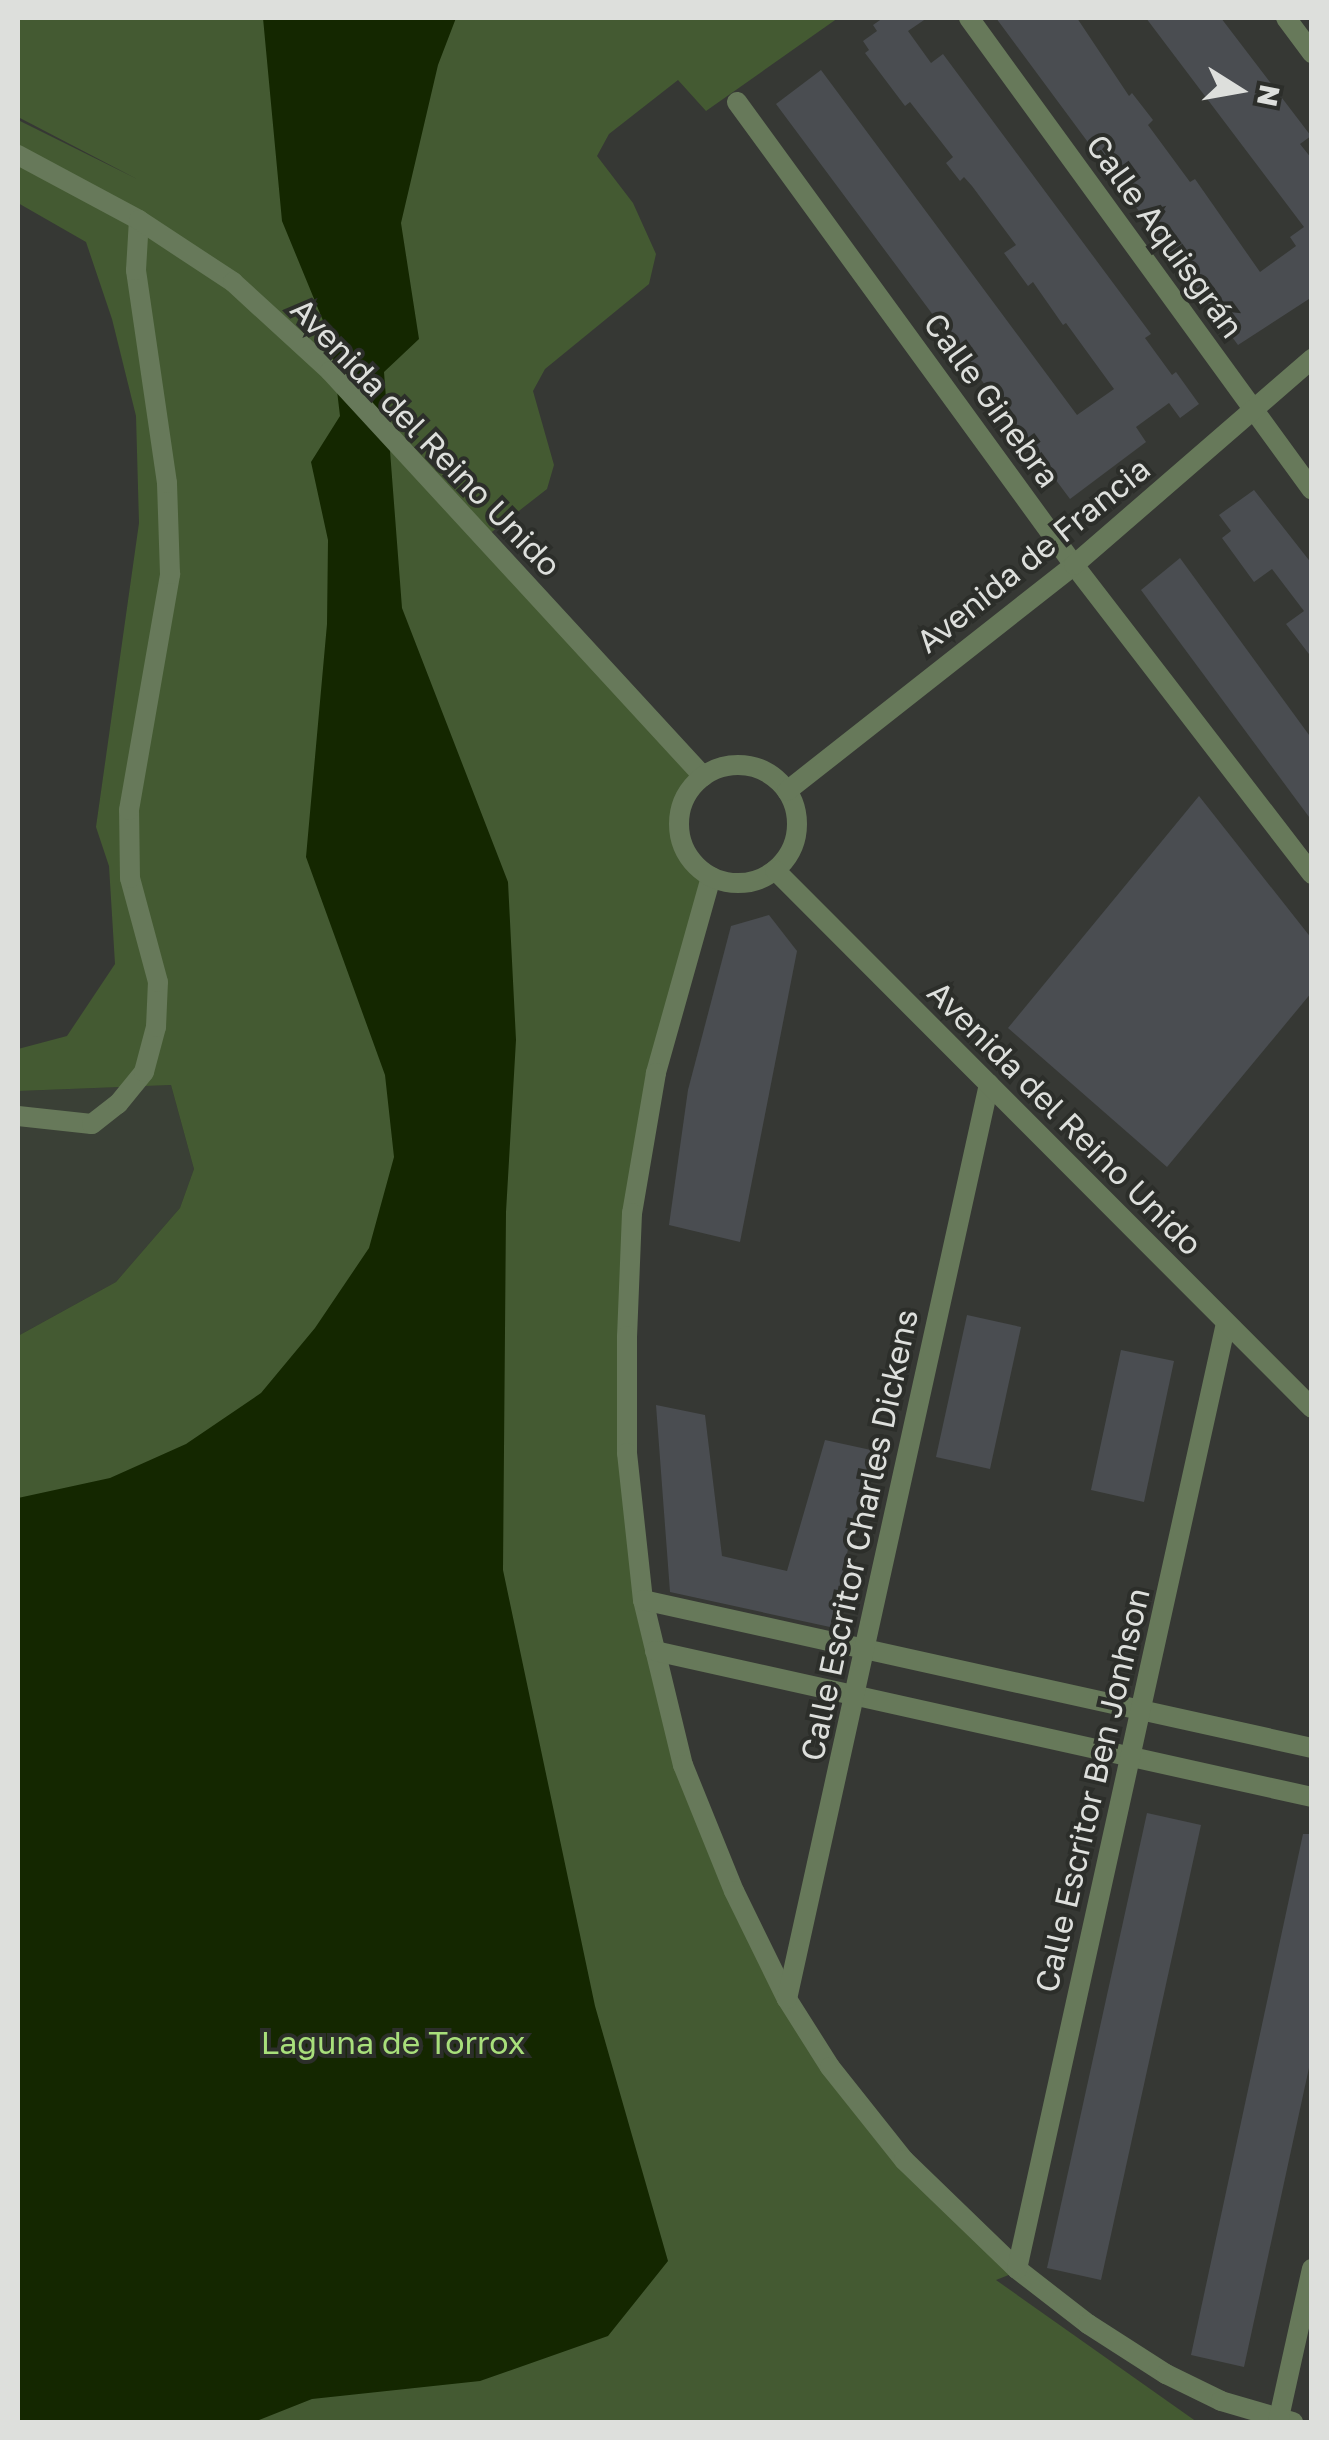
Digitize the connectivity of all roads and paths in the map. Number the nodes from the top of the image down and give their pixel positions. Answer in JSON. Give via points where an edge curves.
{"nodes":[{"id":1,"x":969,"y":18,"type":"edge"},
{"id":2,"x":1286,"y":18,"type":"edge"},
{"id":3,"x":1312,"y":53,"type":"edge"},
{"id":4,"x":737,"y":102,"type":"dead end"},
{"id":5,"x":18,"y":155,"type":"edge"},
{"id":6,"x":139,"y":220,"type":"junction"},
{"id":7,"x":1312,"y":359,"type":"edge"},
{"id":8,"x":1254,"y":410,"type":"junction"},
{"id":9,"x":1312,"y":490,"type":"edge"},
{"id":10,"x":1074,"y":565,"type":"junction"},
{"id":11,"x":703,"y":776,"type":"junction"},
{"id":12,"x":787,"y":791,"type":"junction"},
{"id":13,"x":775,"y":870,"type":"junction"},
{"id":14,"x":1312,"y":874,"type":"edge"},
{"id":15,"x":711,"y":877,"type":"junction"},
{"id":16,"x":990,"y":1084,"type":"junction"},
{"id":17,"x":18,"y":1116,"type":"edge"},
{"id":18,"x":1226,"y":1324,"type":"junction"},
{"id":19,"x":1312,"y":1408,"type":"edge"},
{"id":20,"x":643,"y":1600,"type":"junction"},
{"id":21,"x":864,"y":1649,"type":"junction"},
{"id":22,"x":655,"y":1652,"type":"junction"},
{"id":23,"x":854,"y":1695,"type":"junction"},
{"id":24,"x":1141,"y":1710,"type":"junction"},
{"id":25,"x":1312,"y":1748,"type":"edge"},
{"id":26,"x":1130,"y":1757,"type":"junction"},
{"id":27,"x":1312,"y":1797,"type":"edge"},
{"id":28,"x":787,"y":1999,"type":"junction"},
{"id":29,"x":1017,"y":2269,"type":"junction"},
{"id":30,"x":1312,"y":2269,"type":"edge"},
{"id":31,"x":1283,"y":2422,"type":"edge"}],
"edges":[{"from":1,"to":8,"type":"street","name":"Calle Aquisgrán"},
{"from":2,"to":3,"type":"street"},
{"from":4,"to":10,"type":"street","name":"Calle Ginebra"},
{"from":5,"to":6,"type":"street","name":"Avenida del Reino Unido"},
{"from":6,"to":11,"type":"street","name":"Avenida del Reino Unido","via":[[233,282],[330,371]]},
{"from":6,"to":17,"type":"street","via":[[136,270],[167,483],[170,574],[129,810],[130,878],[158,982],[156,1028],[144,1072],[92,1124]]},
{"from":7,"to":8,"type":"street","name":"Avenida de Francia"},
{"from":8,"to":9,"type":"street","name":"Calle Aquisgrán"},
{"from":8,"to":10,"type":"street","name":"Avenida de Francia"},
{"from":10,"to":12,"type":"street","name":"Avenida de Francia"},
{"from":10,"to":14,"type":"street","name":"Calle Ginebra"},
{"from":11,"to":12,"type":"street","via":[[720,768],[757,768]]},
{"from":11,"to":15,"type":"street","via":[[680,809],[679,829],[689,856]]},
{"from":12,"to":13,"type":"street","via":[[794,841]]},
{"from":13,"to":15,"type":"street","via":[[744,883]]},
{"from":13,"to":16,"type":"street","name":"Avenida del Reino Unido"},
{"from":15,"to":20,"type":"street","via":[[656,1073],[632,1214],[627,1453]]},
{"from":16,"to":18,"type":"street","name":"Avenida del Reino Unido"},
{"from":16,"to":21,"type":"street","name":"Calle Escritor Charles Dickens"},
{"from":18,"to":19,"type":"street","name":"Avenida del Reino Unido"},
{"from":18,"to":24,"type":"street","name":"Calle Escritor Ben Jonhson"},
{"from":20,"to":21,"type":"street"},
{"from":20,"to":22,"type":"street"},
{"from":21,"to":23,"type":"street","name":"Calle Escritor Charles Dickens"},
{"from":21,"to":24,"type":"street"},
{"from":22,"to":23,"type":"street"},
{"from":22,"to":28,"type":"street","via":[[683,1764]]},
{"from":23,"to":26,"type":"street"},
{"from":23,"to":28,"type":"street","name":"Calle Escritor Charles Dickens"},
{"from":24,"to":25,"type":"street"},
{"from":24,"to":26,"type":"street","name":"Calle Escritor Ben Jonhson"},
{"from":26,"to":27,"type":"street"},
{"from":26,"to":29,"type":"street","name":"Calle Escritor Ben Jonhson"},
{"from":28,"to":29,"type":"street","via":[[830,2067],[904,2160]]},
{"from":29,"to":31,"type":"street","via":[[1166,2374],[1221,2402]]},
{"from":30,"to":31,"type":"street"}]}
